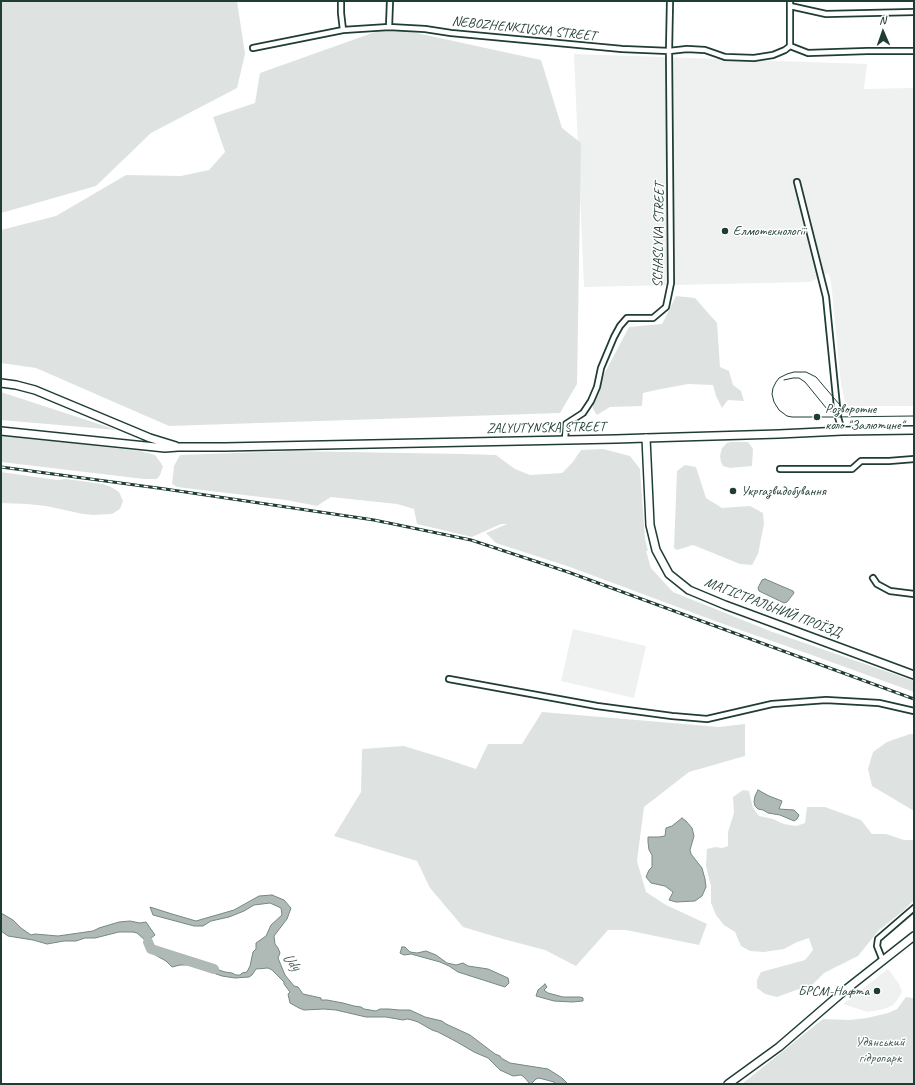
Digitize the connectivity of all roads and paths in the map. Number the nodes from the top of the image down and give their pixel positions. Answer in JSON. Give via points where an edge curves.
{"nodes":[{"id":1,"x":341,"y":1,"type":"edge"},
{"id":2,"x":390,"y":1,"type":"edge"},
{"id":3,"x":670,"y":1,"type":"edge"},
{"id":4,"x":790,"y":4,"type":"edge"},
{"id":5,"x":914,"y":12,"type":"edge"},
{"id":6,"x":389,"y":27,"type":"junction"},
{"id":7,"x":343,"y":30,"type":"junction"},
{"id":8,"x":790,"y":46,"type":"junction"},
{"id":9,"x":253,"y":48,"type":"dead end"},
{"id":10,"x":669,"y":51,"type":"junction"},
{"id":11,"x":914,"y":51,"type":"edge"},
{"id":12,"x":797,"y":182,"type":"dead end"},
{"id":13,"x":1,"y":383,"type":"edge"},
{"id":14,"x":914,"y":430,"type":"edge"},
{"id":15,"x":1,"y":431,"type":"edge"},
{"id":16,"x":842,"y":431,"type":"junction"},
{"id":17,"x":646,"y":438,"type":"junction"},
{"id":18,"x":565,"y":440,"type":"junction"},
{"id":19,"x":178,"y":447,"type":"junction"},
{"id":20,"x":914,"y":460,"type":"edge"},
{"id":21,"x":780,"y":469,"type":"dead end"},
{"id":22,"x":873,"y":578,"type":"dead end"},
{"id":23,"x":914,"y":594,"type":"edge"},
{"id":24,"x":914,"y":675,"type":"edge"},
{"id":25,"x":449,"y":679,"type":"dead end"},
{"id":26,"x":914,"y":711,"type":"edge"},
{"id":27,"x":914,"y":908,"type":"edge"},
{"id":28,"x":914,"y":936,"type":"edge"},
{"id":29,"x":883,"y":961,"type":"junction"},
{"id":30,"x":730,"y":1083,"type":"edge"}],
"edges":[{"from":1,"to":7,"type":"street"},
{"from":2,"to":6,"type":"street"},
{"from":3,"to":10,"type":"street","name":"SCHASLYVA STREET"},
{"from":4,"to":5,"type":"street","via":[[826,14]]},
{"from":4,"to":8,"type":"street"},
{"from":6,"to":7,"type":"street","name":"NEBOZHENKIVSKA STREET"},
{"from":6,"to":10,"type":"street","name":"NEBOZHENKIVSKA STREET","via":[[622,49]]},
{"from":7,"to":9,"type":"street","name":"NEBOZHENKIVSKA STREET"},
{"from":8,"to":10,"type":"street","name":"NEBOZHENKIVSKA STREET","via":[[773,55],[754,58],[725,57],[705,50]]},
{"from":8,"to":11,"type":"street","via":[[808,53]]},
{"from":10,"to":18,"type":"street","name":"SCHASLYVA STREET","via":[[671,283],[666,307],[653,318],[627,318],[620,326],[601,368],[591,401],[583,413],[566,424]]},
{"from":12,"to":16,"type":"street","via":[[826,297],[838,417]]},
{"from":13,"to":19,"type":"main road","via":[[39,391],[150,438]]},
{"from":14,"to":16,"type":"main road","name":"ZALYUTYNSKA STREET"},
{"from":15,"to":19,"type":"main road","name":"ZALYUTYNSKA STREET","via":[[165,448]]},
{"from":16,"to":17,"type":"main road","name":"ZALYUTYNSKA STREET"},
{"from":17,"to":18,"type":"main road","name":"ZALYUTYNSKA STREET"},
{"from":17,"to":24,"type":"main road","name":"МАГІСТРАЛЬНИЙ ПРОЇЗД","via":[[650,525],[656,550],[669,574],[689,590],[725,606]]},
{"from":18,"to":19,"type":"main road","name":"ZALYUTYNSKA STREET"},
{"from":20,"to":21,"type":"street","via":[[861,460],[852,469]]},
{"from":22,"to":23,"type":"street","via":[[877,584],[890,591]]},
{"from":25,"to":26,"type":"street","via":[[597,706],[707,719],[772,704],[826,700],[879,703]]},
{"from":27,"to":29,"type":"street","via":[[878,939],[877,946]]},
{"from":28,"to":29,"type":"main road"},
{"from":29,"to":30,"type":"main road","via":[[779,1047]]}]}
